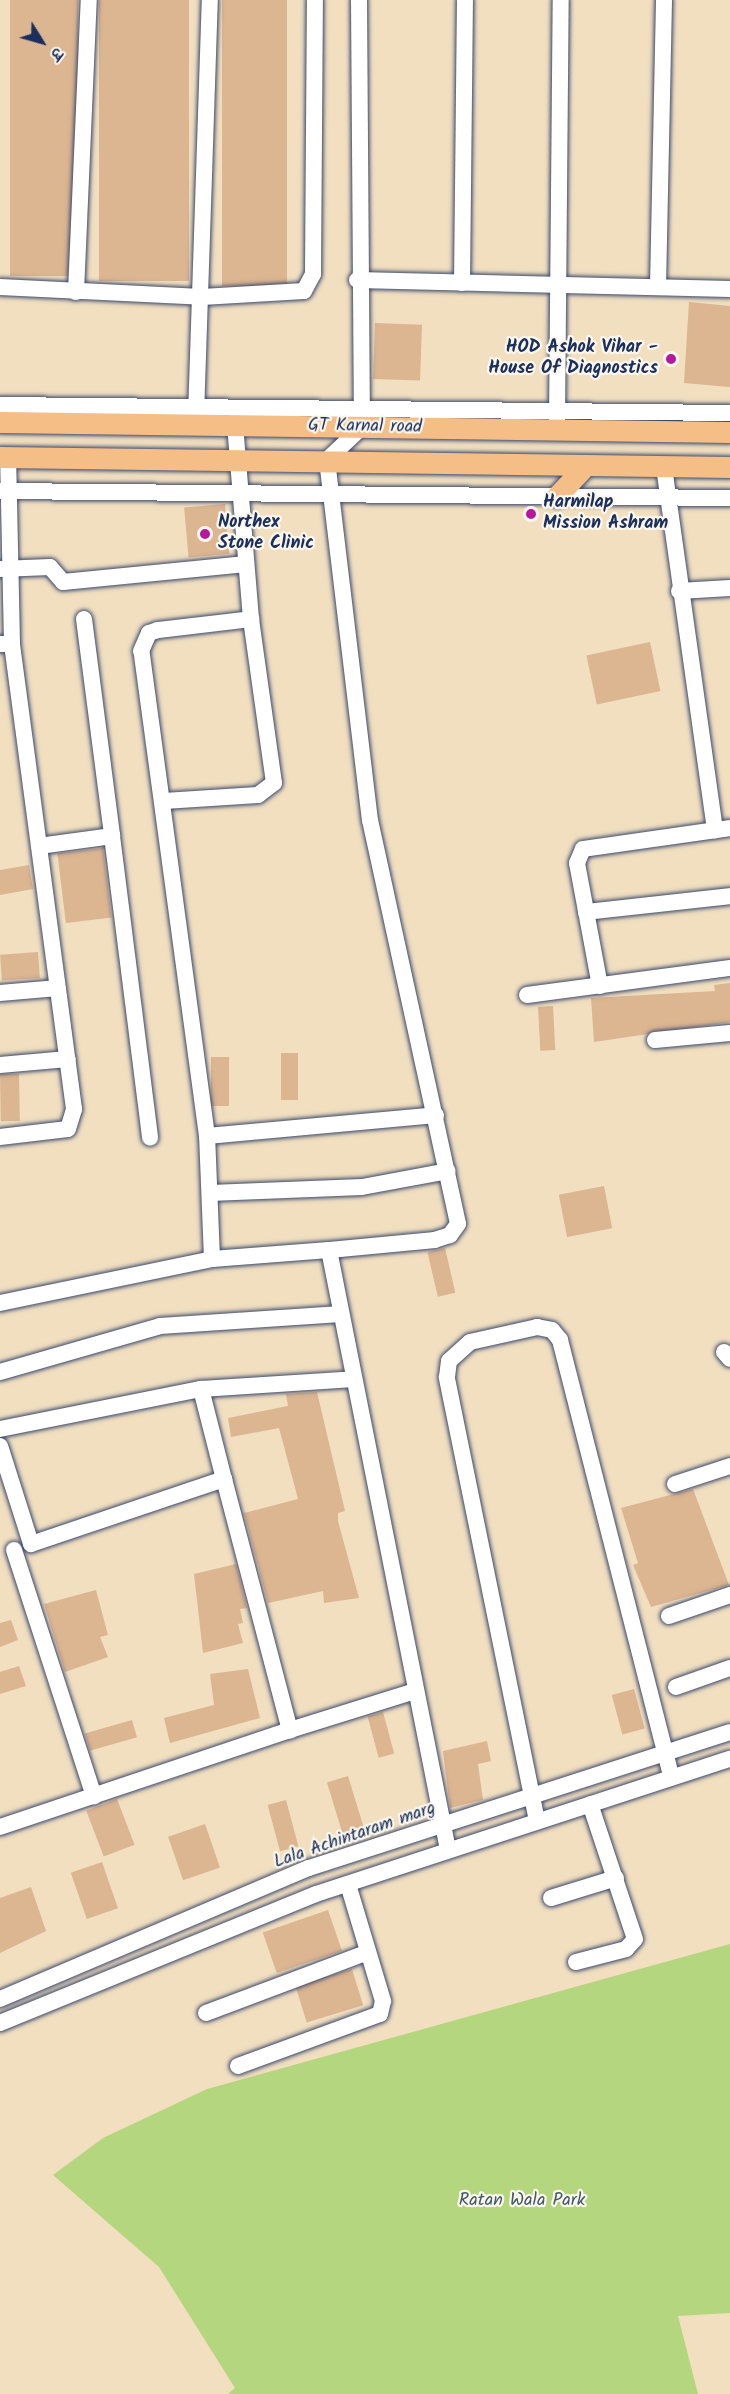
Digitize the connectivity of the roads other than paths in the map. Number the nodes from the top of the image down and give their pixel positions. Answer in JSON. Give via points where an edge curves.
{"nodes":[{"id":1,"x":89,"y":0,"type":"edge"},
{"id":2,"x":210,"y":0,"type":"edge"},
{"id":3,"x":315,"y":0,"type":"edge"},
{"id":4,"x":359,"y":0,"type":"edge"},
{"id":5,"x":465,"y":0,"type":"edge"},
{"id":6,"x":561,"y":0,"type":"edge"},
{"id":7,"x":664,"y":0,"type":"edge"},
{"id":8,"x":357,"y":280,"type":"junction"},
{"id":9,"x":462,"y":283,"type":"junction"},
{"id":10,"x":558,"y":285,"type":"junction"},
{"id":11,"x":0,"y":287,"type":"edge"},
{"id":12,"x":658,"y":287,"type":"junction"},
{"id":13,"x":730,"y":289,"type":"edge"},
{"id":14,"x":76,"y":292,"type":"junction"},
{"id":15,"x":202,"y":297,"type":"junction"},
{"id":16,"x":0,"y":405,"type":"edge"},
{"id":17,"x":730,"y":413,"type":"edge"},
{"id":18,"x":196,"y":416,"type":"junction"},
{"id":19,"x":362,"y":417,"type":"junction"},
{"id":20,"x":557,"y":420,"type":"junction"},
{"id":21,"x":0,"y":422,"type":"edge"},
{"id":22,"x":235,"y":425,"type":"junction"},
{"id":23,"x":730,"y":432,"type":"edge"},
{"id":24,"x":4,"y":457,"type":"edge"},
{"id":25,"x":238,"y":458,"type":"junction"},
{"id":26,"x":327,"y":460,"type":"junction"},
{"id":27,"x":586,"y":465,"type":"junction"},
{"id":28,"x":664,"y":467,"type":"junction"},
{"id":29,"x":730,"y":467,"type":"edge"},
{"id":30,"x":4,"y":491,"type":"edge"},
{"id":31,"x":331,"y":495,"type":"junction"},
{"id":32,"x":241,"y":496,"type":"junction"},
{"id":33,"x":557,"y":496,"type":"junction"},
{"id":34,"x":668,"y":497,"type":"junction"},
{"id":35,"x":730,"y":498,"type":"edge"},
{"id":36,"x":246,"y":564,"type":"junction"},
{"id":37,"x":4,"y":569,"type":"edge"},
{"id":38,"x":730,"y":588,"type":"edge"},
{"id":39,"x":679,"y":591,"type":"junction"},
{"id":40,"x":84,"y":619,"type":"dead end"},
{"id":41,"x":251,"y":619,"type":"junction"},
{"id":42,"x":6,"y":644,"type":"edge"},
{"id":43,"x":164,"y":801,"type":"junction"},
{"id":44,"x":723,"y":829,"type":"edge"},
{"id":45,"x":112,"y":836,"type":"junction"},
{"id":46,"x":39,"y":846,"type":"junction"},
{"id":47,"x":730,"y":896,"type":"edge"},
{"id":48,"x":586,"y":912,"type":"junction"},
{"id":49,"x":730,"y":968,"type":"edge"},
{"id":50,"x":600,"y":986,"type":"junction"},
{"id":51,"x":58,"y":988,"type":"junction"},
{"id":52,"x":0,"y":993,"type":"edge"},
{"id":53,"x":527,"y":995,"type":"dead end"},
{"id":54,"x":730,"y":1033,"type":"edge"},
{"id":55,"x":655,"y":1040,"type":"dead end"},
{"id":56,"x":68,"y":1059,"type":"junction"},
{"id":57,"x":0,"y":1065,"type":"edge"},
{"id":58,"x":436,"y":1115,"type":"junction"},
{"id":59,"x":207,"y":1136,"type":"junction"},
{"id":60,"x":0,"y":1137,"type":"edge"},
{"id":61,"x":150,"y":1138,"type":"dead end"},
{"id":62,"x":448,"y":1171,"type":"junction"},
{"id":63,"x":210,"y":1194,"type":"junction"},
{"id":64,"x":329,"y":1250,"type":"junction"},
{"id":65,"x":212,"y":1259,"type":"junction"},
{"id":66,"x":0,"y":1303,"type":"edge"},
{"id":67,"x":341,"y":1314,"type":"junction"},
{"id":68,"x":0,"y":1372,"type":"edge"},
{"id":69,"x":354,"y":1379,"type":"junction"},
{"id":70,"x":201,"y":1389,"type":"junction"},
{"id":71,"x":0,"y":1429,"type":"edge"},
{"id":72,"x":0,"y":1446,"type":"edge"},
{"id":73,"x":730,"y":1466,"type":"edge"},
{"id":74,"x":224,"y":1479,"type":"junction"},
{"id":75,"x":675,"y":1484,"type":"dead end"},
{"id":76,"x":31,"y":1544,"type":"junction"},
{"id":77,"x":7,"y":1553,"type":"edge"},
{"id":78,"x":730,"y":1595,"type":"edge"},
{"id":79,"x":669,"y":1616,"type":"dead end"},
{"id":80,"x":730,"y":1668,"type":"edge"},
{"id":81,"x":676,"y":1687,"type":"dead end"},
{"id":82,"x":415,"y":1691,"type":"junction"},
{"id":83,"x":290,"y":1730,"type":"junction"},
{"id":84,"x":730,"y":1732,"type":"edge"},
{"id":85,"x":665,"y":1753,"type":"junction"},
{"id":86,"x":730,"y":1759,"type":"edge"},
{"id":87,"x":671,"y":1777,"type":"junction"},
{"id":88,"x":94,"y":1796,"type":"junction"},
{"id":89,"x":532,"y":1797,"type":"junction"},
{"id":90,"x":590,"y":1804,"type":"junction"},
{"id":91,"x":537,"y":1821,"type":"junction"},
{"id":92,"x":443,"y":1826,"type":"junction"},
{"id":93,"x":0,"y":1827,"type":"edge"},
{"id":94,"x":448,"y":1850,"type":"junction"},
{"id":95,"x":616,"y":1878,"type":"junction"},
{"id":96,"x":348,"y":1884,"type":"junction"},
{"id":97,"x":551,"y":1898,"type":"dead end"},
{"id":98,"x":368,"y":1952,"type":"junction"},
{"id":99,"x":576,"y":1962,"type":"dead end"},
{"id":100,"x":1,"y":1995,"type":"edge"},
{"id":101,"x":206,"y":2013,"type":"dead end"},
{"id":102,"x":0,"y":2023,"type":"edge"},
{"id":103,"x":238,"y":2066,"type":"dead end"}],
"edges":[{"from":1,"to":14,"type":"street"},
{"from":2,"to":15,"type":"street"},
{"from":3,"to":15,"type":"street","via":[[310,284],[292,296]]},
{"from":4,"to":8,"type":"street"},
{"from":5,"to":9,"type":"street"},
{"from":6,"to":10,"type":"street"},
{"from":7,"to":12,"type":"street"},
{"from":8,"to":9,"type":"street"},
{"from":8,"to":19,"type":"street"},
{"from":9,"to":10,"type":"street"},
{"from":10,"to":12,"type":"street"},
{"from":10,"to":20,"type":"street"},
{"from":11,"to":14,"type":"street"},
{"from":12,"to":13,"type":"street"},
{"from":14,"to":15,"type":"street"},
{"from":15,"to":18,"type":"street"},
{"from":16,"to":18,"type":"street"},
{"from":17,"to":20,"type":"street"},
{"from":18,"to":19,"type":"street"},
{"from":18,"to":21,"type":"main road","name":"GT Karnal road"},
{"from":18,"to":22,"type":"main road","name":"GT Karnal road"},
{"from":19,"to":20,"type":"main road","name":"GT Karnal road"},
{"from":19,"to":22,"type":"main road","name":"GT Karnal road"},
{"from":19,"to":26,"type":"street"},
{"from":20,"to":23,"type":"main road","name":"GT Karnal road"},
{"from":22,"to":25,"type":"street"},
{"from":24,"to":25,"type":"main road"},
{"from":24,"to":30,"type":"street"},
{"from":25,"to":26,"type":"main road"},
{"from":25,"to":32,"type":"street"},
{"from":26,"to":27,"type":"main road"},
{"from":26,"to":31,"type":"street"},
{"from":27,"to":28,"type":"main road"},
{"from":27,"to":33,"type":"main road"},
{"from":28,"to":29,"type":"main road"},
{"from":28,"to":34,"type":"street"},
{"from":30,"to":32,"type":"street"},
{"from":30,"to":37,"type":"street"},
{"from":31,"to":32,"type":"street"},
{"from":31,"to":33,"type":"street"},
{"from":31,"to":58,"type":"street","via":[[370,820]]},
{"from":32,"to":36,"type":"street"},
{"from":33,"to":34,"type":"street"},
{"from":34,"to":35,"type":"street"},
{"from":34,"to":39,"type":"street"},
{"from":36,"to":37,"type":"street","via":[[63,582],[50,567]]},
{"from":36,"to":41,"type":"street"},
{"from":37,"to":42,"type":"street"},
{"from":38,"to":39,"type":"street"},
{"from":39,"to":44,"type":"street"},
{"from":40,"to":45,"type":"street"},
{"from":41,"to":43,"type":"street","via":[[158,630],[143,640]]},
{"from":41,"to":43,"type":"street","via":[[274,783],[258,795]]},
{"from":42,"to":46,"type":"street"},
{"from":43,"to":59,"type":"street"},
{"from":44,"to":48,"type":"street","via":[[583,849],[577,863]]},
{"from":45,"to":46,"type":"street"},
{"from":45,"to":61,"type":"street"},
{"from":46,"to":51,"type":"street"},
{"from":47,"to":48,"type":"street"},
{"from":48,"to":50,"type":"street"},
{"from":49,"to":50,"type":"street"},
{"from":50,"to":53,"type":"street"},
{"from":51,"to":52,"type":"street"},
{"from":51,"to":56,"type":"street"},
{"from":54,"to":55,"type":"street"},
{"from":56,"to":57,"type":"street"},
{"from":56,"to":60,"type":"street","via":[[74,1109],[68,1129]]},
{"from":58,"to":59,"type":"street"},
{"from":58,"to":62,"type":"street"},
{"from":59,"to":63,"type":"street"},
{"from":62,"to":63,"type":"street","via":[[362,1187]]},
{"from":62,"to":64,"type":"street","via":[[458,1224],[450,1235]]},
{"from":63,"to":65,"type":"street"},
{"from":64,"to":65,"type":"street"},
{"from":64,"to":67,"type":"street"},
{"from":65,"to":66,"type":"street"},
{"from":67,"to":68,"type":"street","via":[[160,1326]]},
{"from":67,"to":69,"type":"street"},
{"from":69,"to":70,"type":"street"},
{"from":69,"to":82,"type":"street"},
{"from":70,"to":71,"type":"street"},
{"from":70,"to":74,"type":"street"},
{"from":72,"to":76,"type":"street"},
{"from":73,"to":75,"type":"street"},
{"from":74,"to":76,"type":"street"},
{"from":74,"to":83,"type":"street"},
{"from":76,"to":77,"type":"street"},
{"from":77,"to":88,"type":"street"},
{"from":78,"to":79,"type":"street"},
{"from":80,"to":81,"type":"street"},
{"from":82,"to":83,"type":"street"},
{"from":82,"to":92,"type":"street"},
{"from":83,"to":88,"type":"street"},
{"from":84,"to":85,"type":"street","name":"Lala Achintaram marg"},
{"from":85,"to":87,"type":"street"},
{"from":85,"to":89,"type":"street","name":"Lala Achintaram marg"},
{"from":85,"to":89,"type":"street","via":[[560,1340],[552,1330],[537,1328],[470,1342],[449,1361],[447,1377]]},
{"from":86,"to":87,"type":"street"},
{"from":87,"to":90,"type":"street"},
{"from":88,"to":93,"type":"street"},
{"from":89,"to":91,"type":"street"},
{"from":89,"to":92,"type":"street","name":"Lala Achintaram marg"},
{"from":90,"to":91,"type":"street"},
{"from":90,"to":95,"type":"street"},
{"from":91,"to":94,"type":"street"},
{"from":92,"to":94,"type":"street"},
{"from":92,"to":100,"type":"street","name":"Lala Achintaram marg","via":[[309,1869]]},
{"from":94,"to":96,"type":"street"},
{"from":95,"to":97,"type":"street"},
{"from":95,"to":99,"type":"street","via":[[635,1939],[626,1948]]},
{"from":96,"to":98,"type":"street"},
{"from":96,"to":102,"type":"street"},
{"from":98,"to":101,"type":"street"},
{"from":98,"to":103,"type":"street","via":[[383,2001],[380,2014]]}]}
